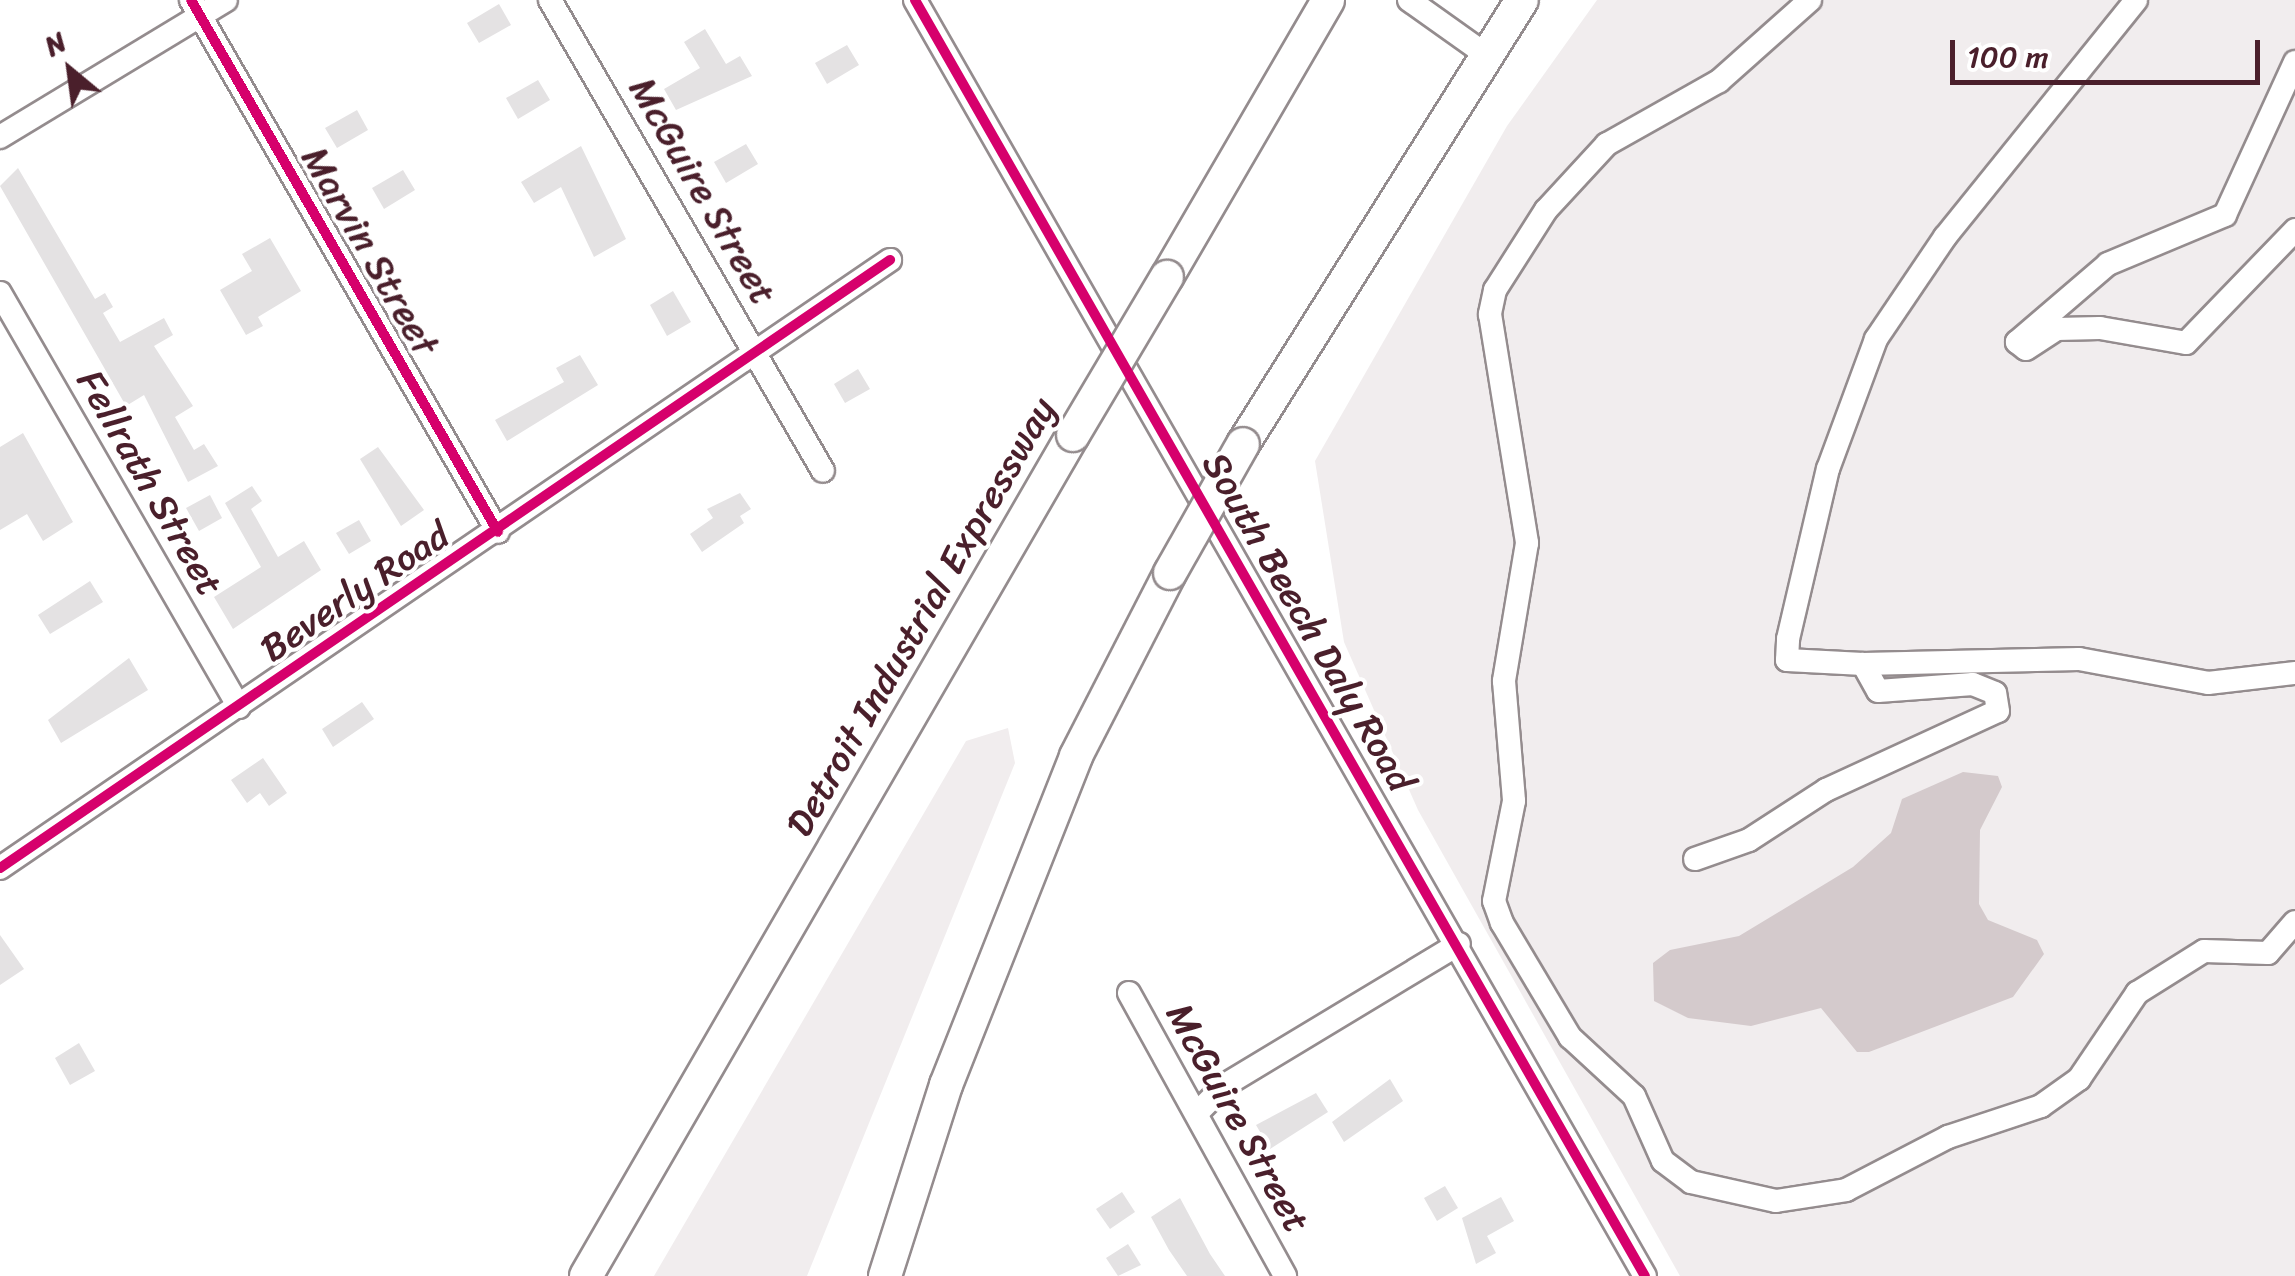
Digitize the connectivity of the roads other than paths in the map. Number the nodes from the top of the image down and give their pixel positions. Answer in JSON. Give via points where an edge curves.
{"nodes":[{"id":1,"x":226,"y":0,"type":"edge"},
{"id":2,"x":550,"y":0,"type":"edge"},
{"id":3,"x":916,"y":0,"type":"edge"},
{"id":4,"x":1328,"y":0,"type":"edge"},
{"id":5,"x":1409,"y":0,"type":"edge"},
{"id":6,"x":1522,"y":0,"type":"edge"},
{"id":7,"x":1810,"y":0,"type":"edge"},
{"id":8,"x":2136,"y":0,"type":"edge"},
{"id":9,"x":196,"y":8,"type":"edge"},
{"id":10,"x":1485,"y":54,"type":"junction"},
{"id":11,"x":2295,"y":62,"type":"edge"},
{"id":12,"x":0,"y":136,"type":"edge"},
{"id":13,"x":2295,"y":230,"type":"edge"},
{"id":14,"x":890,"y":260,"type":"dead end"},
{"id":15,"x":0,"y":294,"type":"edge"},
{"id":16,"x":759,"y":356,"type":"junction"},
{"id":17,"x":824,"y":471,"type":"dead end"},
{"id":18,"x":498,"y":532,"type":"junction"},
{"id":19,"x":1863,"y":664,"type":"junction"},
{"id":20,"x":2295,"y":673,"type":"edge"},
{"id":21,"x":239,"y":707,"type":"junction"},
{"id":22,"x":1695,"y":859,"type":"dead end"},
{"id":23,"x":0,"y":868,"type":"edge"},
{"id":24,"x":2295,"y":922,"type":"edge"},
{"id":25,"x":1458,"y":944,"type":"junction"},
{"id":26,"x":1129,"y":994,"type":"dead end"},
{"id":27,"x":1197,"y":1114,"type":"junction"},
{"id":28,"x":586,"y":1276,"type":"edge"},
{"id":29,"x":885,"y":1276,"type":"edge"},
{"id":30,"x":1285,"y":1276,"type":"edge"},
{"id":31,"x":1645,"y":1276,"type":"edge"}],
"edges":[{"from":1,"to":9,"type":"street"},
{"from":2,"to":16,"type":"street","name":"McGuire Street"},
{"from":3,"to":25,"type":"street","name":"South Beech Daly Road"},
{"from":4,"to":28,"type":"highway","name":"Detroit Industrial Expressway","bridge":true},
{"from":5,"to":10,"type":"street"},
{"from":6,"to":10,"type":"highway"},
{"from":7,"to":24,"type":"street","via":[[1738,68],[1607,144],[1546,210],[1494,290],[1490,314],[1527,543],[1504,681],[1514,802],[1494,901],[1502,924],[1570,1037],[1634,1096],[1663,1161],[1691,1182],[1776,1201],[1846,1190],[1948,1137],[2041,1106],[2079,1079],[2138,993],[2204,951],[2268,953]]},
{"from":8,"to":19,"type":"street","via":[[1944,237],[1876,339],[1828,469],[1788,639],[1788,660]]},
{"from":9,"to":12,"type":"street"},
{"from":9,"to":18,"type":"street","name":"Marvin Street"},
{"from":10,"to":29,"type":"highway","bridge":true,"via":[[1243,444],[1070,773],[946,1084]]},
{"from":11,"to":13,"type":"street","via":[[2225,214],[2108,264],[2022,332],[2018,346],[2086,328],[2186,343]]},
{"from":14,"to":16,"type":"street","name":"Beverly Road"},
{"from":15,"to":21,"type":"street","name":"Fellrath Street"},
{"from":16,"to":17,"type":"street","name":"McGuire Street"},
{"from":16,"to":18,"type":"street","name":"Beverly Road"},
{"from":18,"to":21,"type":"street","name":"Beverly Road"},
{"from":19,"to":20,"type":"street","via":[[2079,659],[2208,683]]},
{"from":19,"to":22,"type":"street","via":[[1878,691],[1973,684],[1995,693],[1998,711]]},
{"from":21,"to":23,"type":"street","name":"Beverly Road"},
{"from":25,"to":27,"type":"street","via":[[1226,1085]]},
{"from":25,"to":31,"type":"street","name":"South Beech Daly Road"},
{"from":26,"to":27,"type":"street","name":"McGuire Street"},
{"from":27,"to":30,"type":"street","name":"McGuire Street"}]}
